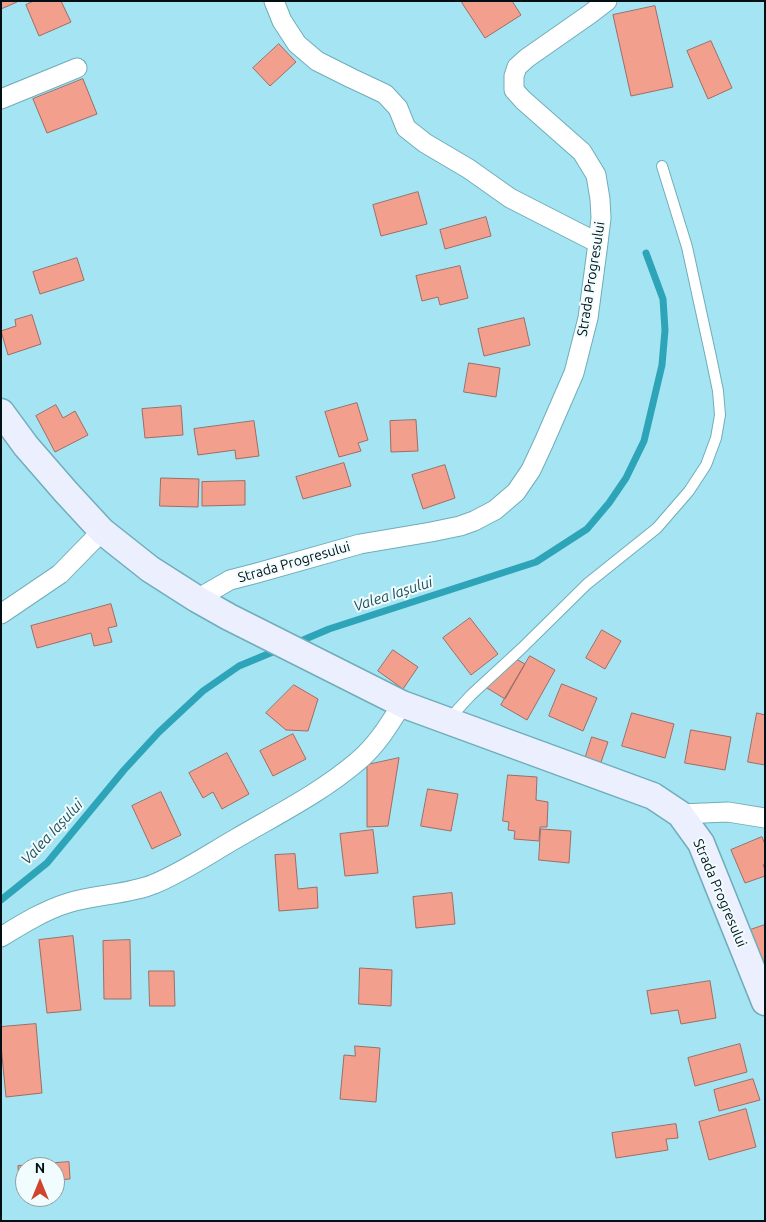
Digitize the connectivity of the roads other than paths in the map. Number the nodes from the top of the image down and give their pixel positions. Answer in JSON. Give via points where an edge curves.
{"nodes":[{"id":1,"x":274,"y":1,"type":"edge"},
{"id":2,"x":607,"y":1,"type":"edge"},
{"id":3,"x":77,"y":68,"type":"dead end"},
{"id":4,"x":1,"y":99,"type":"edge"},
{"id":5,"x":662,"y":166,"type":"dead end"},
{"id":6,"x":598,"y":243,"type":"junction"},
{"id":7,"x":1,"y":412,"type":"edge"},
{"id":8,"x":102,"y":531,"type":"junction"},
{"id":9,"x":197,"y":599,"type":"junction"},
{"id":10,"x":1,"y":614,"type":"edge"},
{"id":11,"x":402,"y":704,"type":"junction"},
{"id":12,"x":447,"y":721,"type":"junction"},
{"id":13,"x":680,"y":814,"type":"junction"},
{"id":14,"x":765,"y":818,"type":"edge"},
{"id":15,"x":1,"y":938,"type":"edge"},
{"id":16,"x":765,"y":1002,"type":"edge"}],
"edges":[{"from":1,"to":6,"type":"street","via":[[297,44],[317,61],[385,94],[398,108],[406,128],[425,143],[510,198]]},
{"from":2,"to":6,"type":"street","name":"Strada Progresului","via":[[527,58],[514,76],[514,90],[582,152],[596,175],[601,218]]},
{"from":3,"to":4,"type":"street"},
{"from":5,"to":12,"type":"lane","via":[[687,247],[718,391],[720,415],[706,465],[689,491],[657,528],[587,584]]},
{"from":6,"to":9,"type":"street","name":"Strada Progresului","via":[[588,318],[574,372],[531,470],[516,492],[495,510],[460,526],[360,544],[230,580]]},
{"from":7,"to":8,"type":"street","name":"Strada Progresului","via":[[26,446]]},
{"from":8,"to":9,"type":"street","name":"Strada Progresului","via":[[150,569]]},
{"from":8,"to":10,"type":"street","via":[[60,574]]},
{"from":9,"to":11,"type":"street","name":"Strada Progresului"},
{"from":11,"to":12,"type":"street","name":"Strada Progresului"},
{"from":11,"to":15,"type":"street","via":[[384,734],[359,760],[321,789],[258,826],[152,884],[68,903],[43,913]]},
{"from":12,"to":13,"type":"street","name":"Strada Progresului","via":[[653,796]]},
{"from":13,"to":14,"type":"street","via":[[728,812]]},
{"from":13,"to":16,"type":"street","name":"Strada Progresului","via":[[701,843]]}]}
